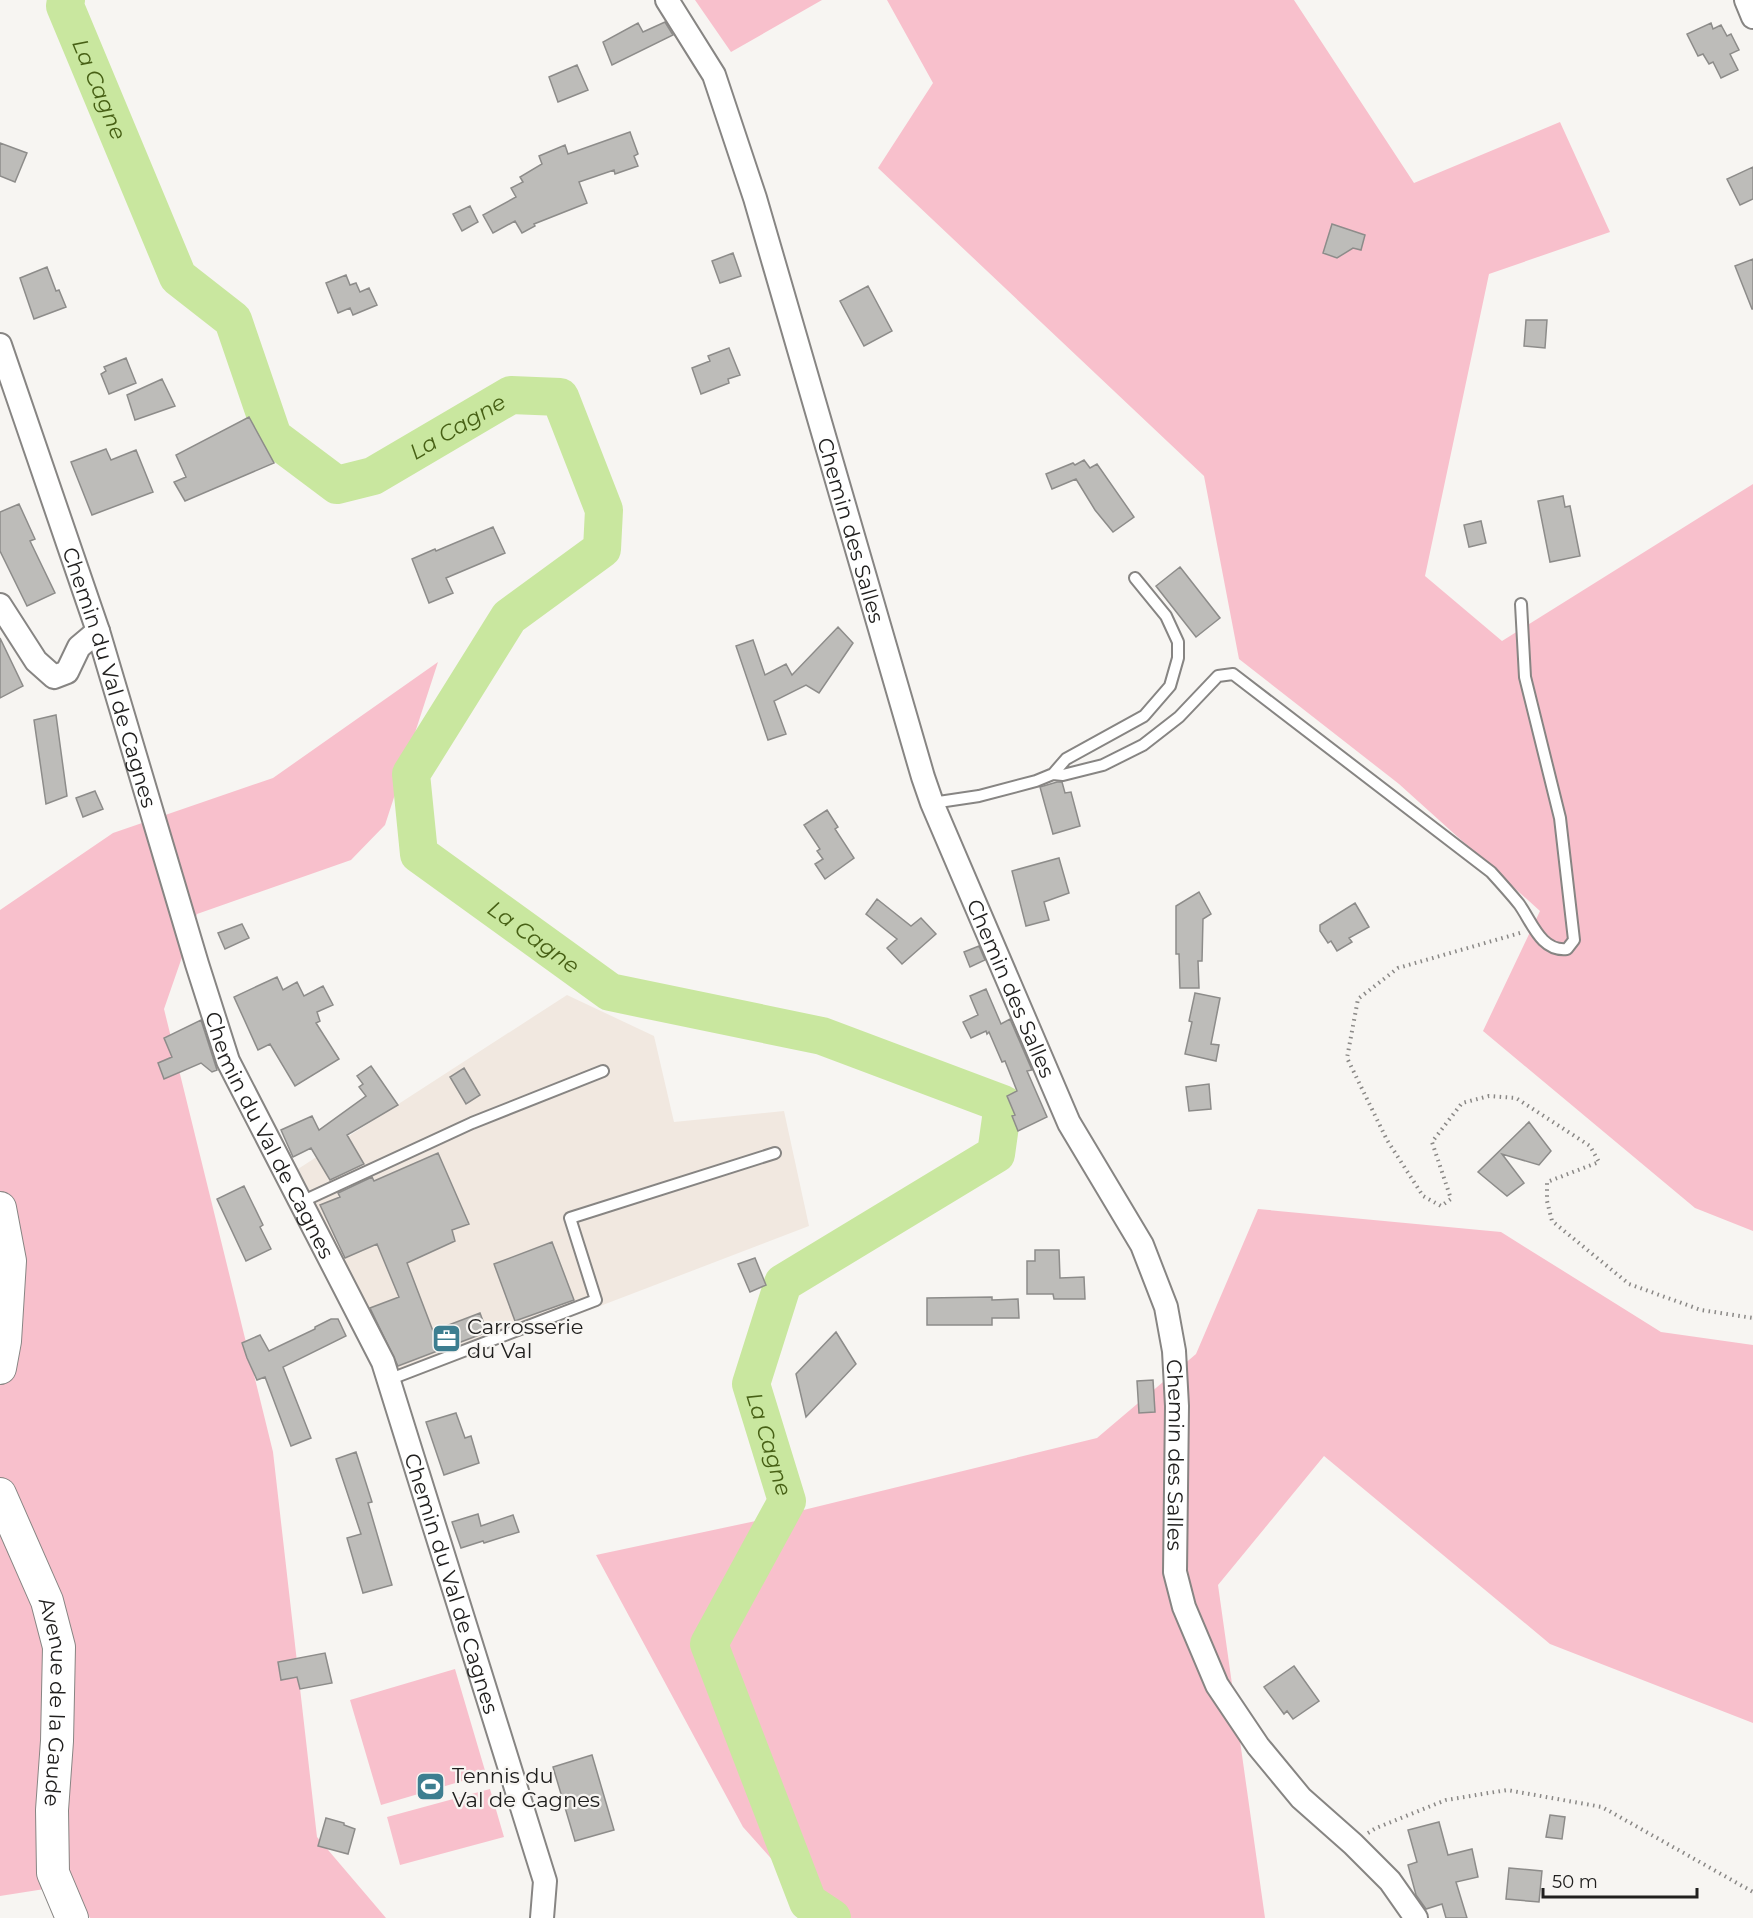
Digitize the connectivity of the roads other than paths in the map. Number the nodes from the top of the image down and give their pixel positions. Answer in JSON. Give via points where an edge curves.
{"nodes":[{"id":1,"x":667,"y":0,"type":"edge"},
{"id":2,"x":1746,"y":0,"type":"edge"},
{"id":3,"x":1753,"y":16,"type":"edge"},
{"id":4,"x":0,"y":345,"type":"edge"},
{"id":5,"x":1135,"y":578,"type":"dead end"},
{"id":6,"x":1521,"y":604,"type":"dead end"},
{"id":7,"x":0,"y":605,"type":"edge"},
{"id":8,"x":98,"y":631,"type":"junction"},
{"id":9,"x":1053,"y":774,"type":"junction"},
{"id":10,"x":932,"y":803,"type":"junction"},
{"id":11,"x":603,"y":1071,"type":"dead end"},
{"id":12,"x":776,"y":1153,"type":"dead end"},
{"id":13,"x":301,"y":1203,"type":"junction"},
{"id":14,"x":0,"y":1208,"type":"edge"},
{"id":15,"x":0,"y":1368,"type":"edge"},
{"id":16,"x":388,"y":1380,"type":"junction"},
{"id":17,"x":0,"y":1494,"type":"edge"},
{"id":18,"x":72,"y":1918,"type":"edge"},
{"id":19,"x":542,"y":1918,"type":"edge"},
{"id":20,"x":1416,"y":1918,"type":"edge"}],
"edges":[{"from":1,"to":10,"type":"street","name":"Chemin des Salles","via":[[714,75],[755,198]]},
{"from":2,"to":3,"type":"street"},
{"from":4,"to":8,"type":"street","name":"Chemin du Val de Cagnes"},
{"from":5,"to":9,"type":"lane","via":[[1166,615],[1178,642],[1170,686],[1144,716],[1066,759]]},
{"from":6,"to":9,"type":"lane","via":[[1525,677],[1560,818],[1574,939],[1567,949],[1549,945],[1491,872],[1233,674],[1218,676],[1179,717],[1143,745],[1103,765]]},
{"from":7,"to":8,"type":"street","via":[[36,661],[54,677],[67,672],[79,647]]},
{"from":8,"to":13,"type":"street","name":"Chemin du Val de Cagnes","via":[[228,1060]]},
{"from":9,"to":10,"type":"lane","via":[[979,796]]},
{"from":10,"to":20,"type":"street","name":"Chemin des Salles","via":[[1069,1123],[1142,1245],[1166,1307],[1174,1351],[1177,1406],[1175,1572],[1184,1607],[1217,1686],[1258,1746],[1301,1798],[1390,1881]]},
{"from":11,"to":13,"type":"lane","via":[[472,1124]]},
{"from":12,"to":16,"type":"lane","via":[[570,1218],[596,1300]]},
{"from":13,"to":16,"type":"street","name":"Chemin du Val de Cagnes","via":[[383,1362]]},
{"from":14,"to":15,"type":"street","via":[[10,1261]]},
{"from":16,"to":19,"type":"street","name":"Chemin du Val de Cagnes","via":[[545,1881]]},
{"from":17,"to":18,"type":"street","name":"Avenue de la Gaude","via":[[47,1600],[59,1647],[53,1873]]}]}
